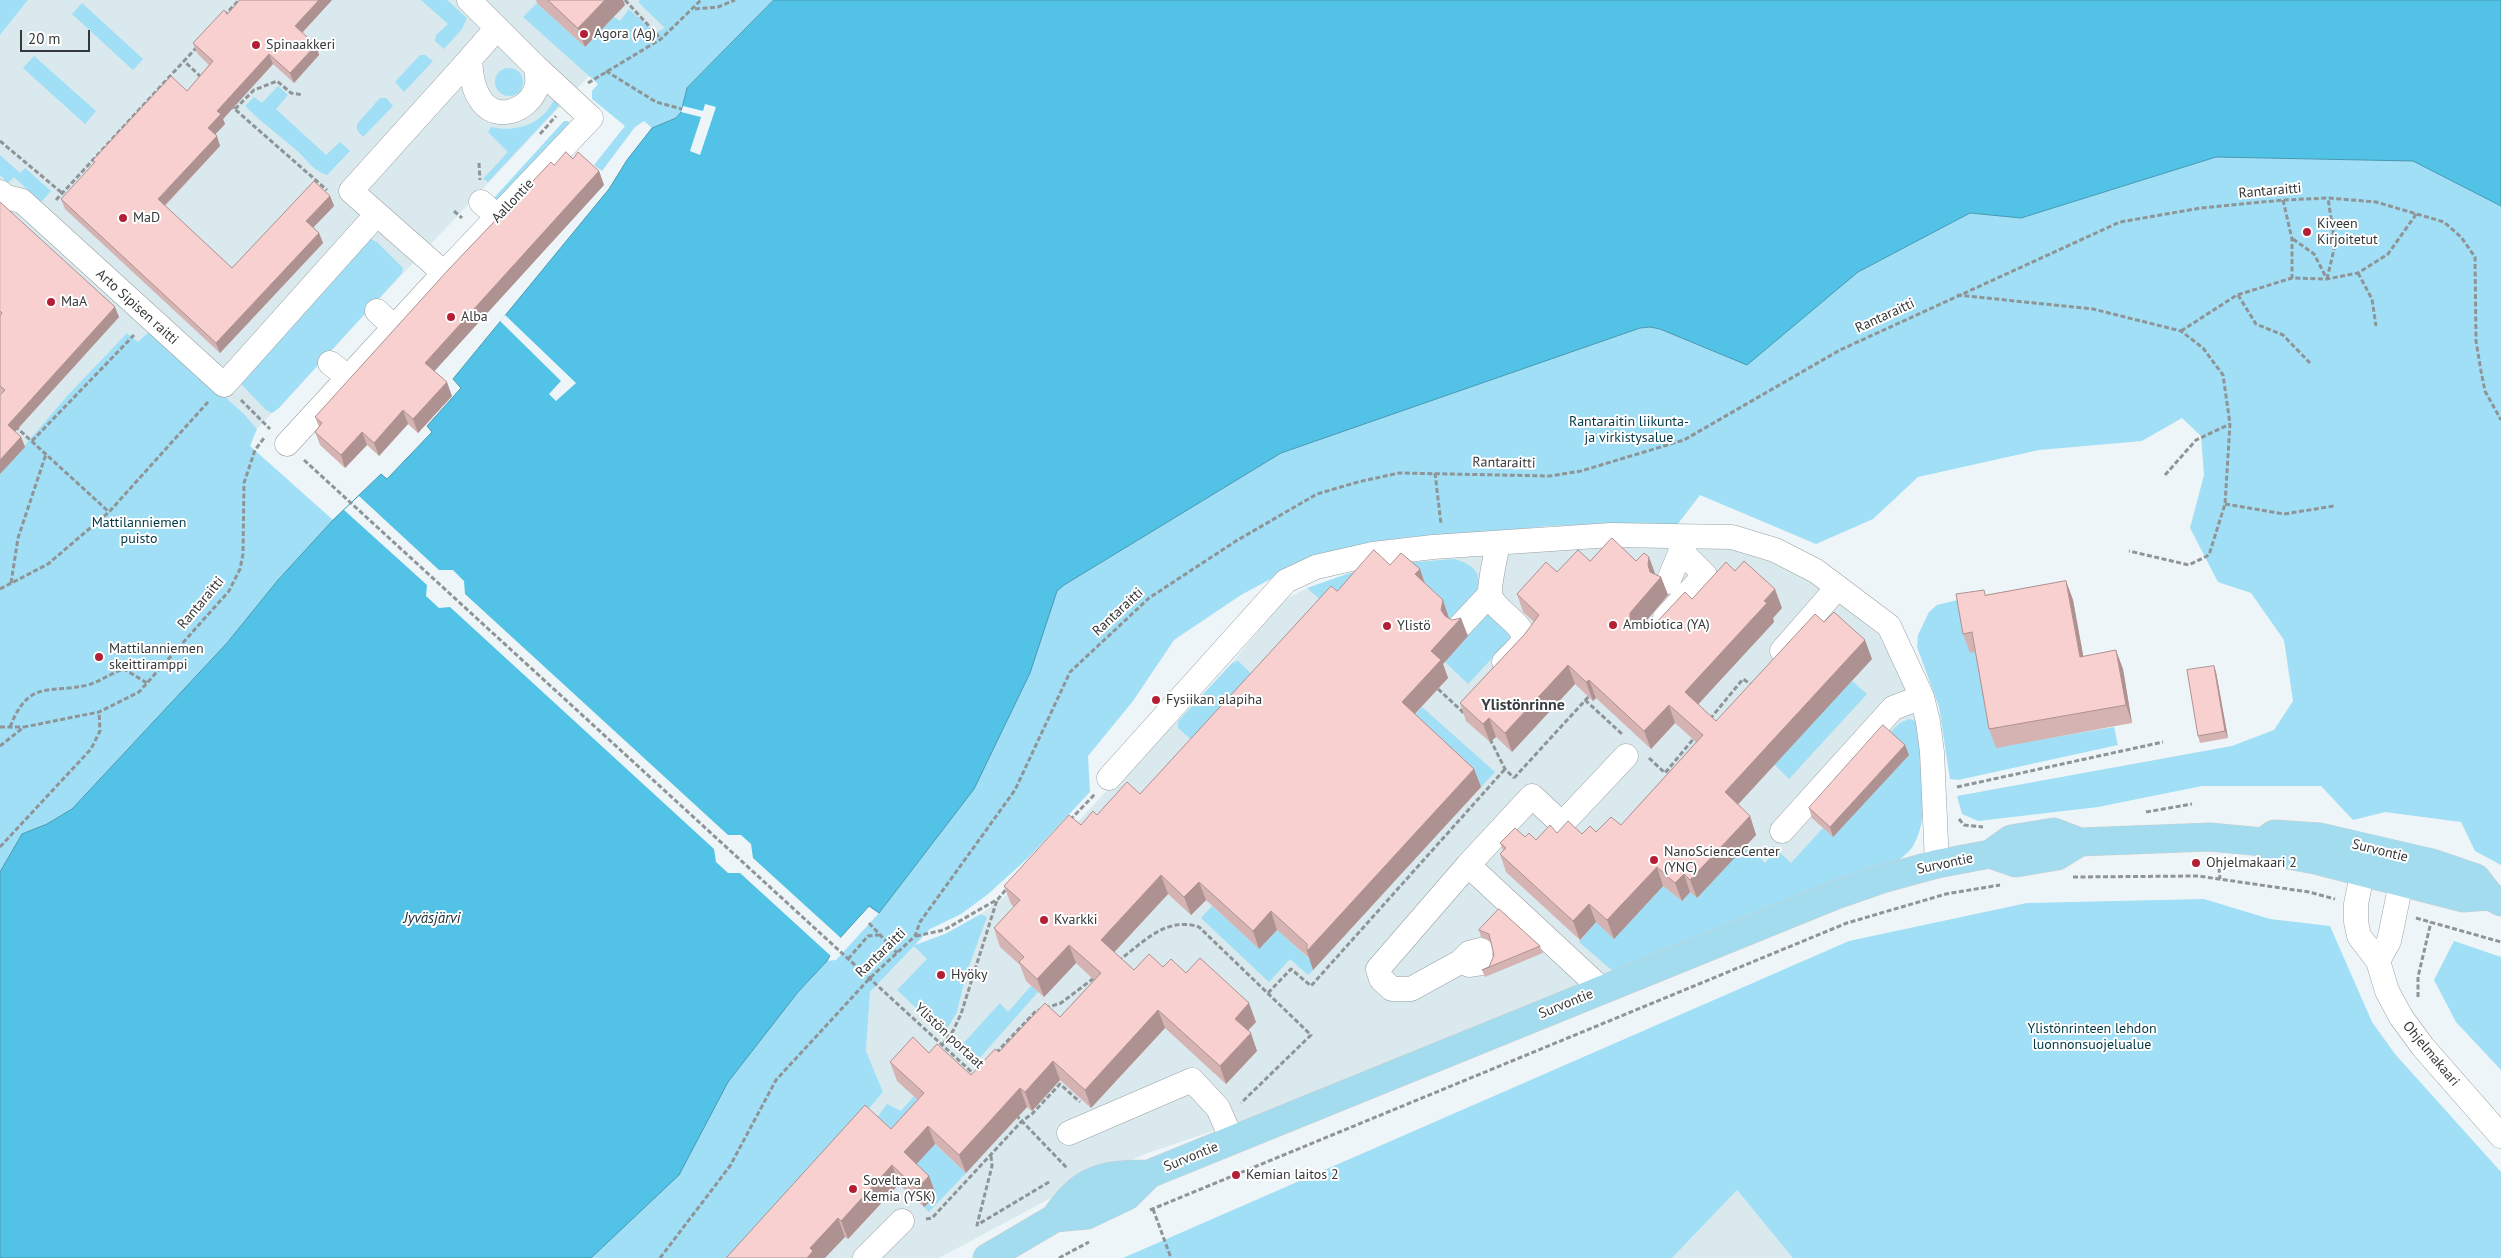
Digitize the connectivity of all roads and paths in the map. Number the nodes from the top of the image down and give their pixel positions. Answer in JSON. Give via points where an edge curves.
{"nodes":[{"id":1,"x":239,"y":0,"type":"edge"},
{"id":2,"x":469,"y":0,"type":"edge"},
{"id":3,"x":625,"y":0,"type":"edge"},
{"id":4,"x":701,"y":0,"type":"edge"},
{"id":5,"x":735,"y":0,"type":"edge"},
{"id":6,"x":694,"y":9,"type":"junction"},
{"id":7,"x":223,"y":18,"type":"edge"},
{"id":8,"x":497,"y":28,"type":"junction"},
{"id":9,"x":661,"y":38,"type":"junction"},
{"id":10,"x":204,"y":39,"type":"edge"},
{"id":11,"x":470,"y":59,"type":"junction"},
{"id":12,"x":184,"y":61,"type":"junction"},
{"id":13,"x":536,"y":67,"type":"junction"},
{"id":14,"x":203,"y":79,"type":"edge"},
{"id":15,"x":303,"y":95,"type":"dead end"},
{"id":16,"x":229,"y":103,"type":"edge"},
{"id":17,"x":235,"y":109,"type":"junction"},
{"id":18,"x":682,"y":109,"type":"dead end"},
{"id":19,"x":0,"y":141,"type":"edge"},
{"id":20,"x":0,"y":192,"type":"edge"},
{"id":21,"x":62,"y":193,"type":"junction"},
{"id":22,"x":331,"y":193,"type":"dead end"},
{"id":23,"x":2328,"y":198,"type":"junction"},
{"id":24,"x":2283,"y":200,"type":"junction"},
{"id":25,"x":454,"y":211,"type":"dead end"},
{"id":26,"x":2417,"y":213,"type":"junction"},
{"id":27,"x":378,"y":214,"type":"junction"},
{"id":28,"x":40,"y":219,"type":"junction"},
{"id":29,"x":464,"y":220,"type":"dead end"},
{"id":30,"x":2292,"y":239,"type":"junction"},
{"id":31,"x":444,"y":272,"type":"junction"},
{"id":32,"x":2358,"y":273,"type":"junction"},
{"id":33,"x":2292,"y":278,"type":"junction"},
{"id":34,"x":2327,"y":279,"type":"junction"},
{"id":35,"x":1956,"y":295,"type":"junction"},
{"id":36,"x":2238,"y":295,"type":"junction"},
{"id":37,"x":377,"y":311,"type":"dead end"},
{"id":38,"x":150,"y":318,"type":"junction"},
{"id":39,"x":2376,"y":326,"type":"dead end"},
{"id":40,"x":394,"y":327,"type":"junction"},
{"id":41,"x":2181,"y":331,"type":"junction"},
{"id":42,"x":330,"y":363,"type":"dead end"},
{"id":43,"x":2310,"y":363,"type":"dead end"},
{"id":44,"x":349,"y":378,"type":"junction"},
{"id":45,"x":224,"y":385,"type":"junction"},
{"id":46,"x":2501,"y":420,"type":"edge"},
{"id":47,"x":13,"y":423,"type":"edge"},
{"id":48,"x":2230,"y":424,"type":"junction"},
{"id":49,"x":279,"y":436,"type":"junction"},
{"id":50,"x":32,"y":441,"type":"junction"},
{"id":51,"x":46,"y":454,"type":"junction"},
{"id":52,"x":1435,"y":473,"type":"junction"},
{"id":53,"x":2165,"y":475,"type":"dead end"},
{"id":54,"x":341,"y":493,"type":"dead end"},
{"id":55,"x":2225,"y":504,"type":"junction"},
{"id":56,"x":2334,"y":506,"type":"dead end"},
{"id":57,"x":109,"y":512,"type":"junction"},
{"id":58,"x":1498,"y":543,"type":"junction"},
{"id":59,"x":1679,"y":543,"type":"junction"},
{"id":60,"x":1444,"y":547,"type":"junction"},
{"id":61,"x":2129,"y":551,"type":"dead end"},
{"id":62,"x":1668,"y":582,"type":"dead end"},
{"id":63,"x":11,"y":583,"type":"junction"},
{"id":64,"x":1836,"y":588,"type":"junction"},
{"id":65,"x":0,"y":589,"type":"edge"},
{"id":66,"x":1490,"y":594,"type":"junction"},
{"id":67,"x":1461,"y":625,"type":"dead end"},
{"id":68,"x":1650,"y":635,"type":"edge"},
{"id":69,"x":1489,"y":678,"type":"edge"},
{"id":70,"x":147,"y":682,"type":"junction"},
{"id":71,"x":1755,"y":682,"type":"joint"},
{"id":72,"x":1438,"y":689,"type":"edge"},
{"id":73,"x":1592,"y":694,"type":"edge"},
{"id":74,"x":1922,"y":696,"type":"junction"},
{"id":75,"x":1586,"y":700,"type":"junction"},
{"id":76,"x":99,"y":712,"type":"junction"},
{"id":77,"x":1467,"y":715,"type":"edge"},
{"id":78,"x":1705,"y":725,"type":"edge"},
{"id":79,"x":0,"y":727,"type":"edge"},
{"id":80,"x":10,"y":727,"type":"junction"},
{"id":81,"x":24,"y":727,"type":"junction"},
{"id":82,"x":1699,"y":732,"type":"edge"},
{"id":83,"x":1488,"y":734,"type":"edge"},
{"id":84,"x":2163,"y":742,"type":"dead end"},
{"id":85,"x":0,"y":746,"type":"edge"},
{"id":86,"x":1633,"y":750,"type":"junction"},
{"id":87,"x":1505,"y":769,"type":"junction"},
{"id":88,"x":1110,"y":778,"type":"joint"},
{"id":89,"x":1514,"y":778,"type":"junction"},
{"id":90,"x":1949,"y":789,"type":"dead end"},
{"id":91,"x":1532,"y":796,"type":"junction"},
{"id":92,"x":1063,"y":828,"type":"edge"},
{"id":93,"x":1782,"y":831,"type":"dead end"},
{"id":94,"x":0,"y":847,"type":"edge"},
{"id":95,"x":2206,"y":859,"type":"dead end"},
{"id":96,"x":2365,"y":860,"type":"junction"},
{"id":97,"x":1937,"y":864,"type":"junction"},
{"id":98,"x":1468,"y":865,"type":"junction"},
{"id":99,"x":2404,"y":870,"type":"junction"},
{"id":100,"x":2069,"y":877,"type":"dead end"},
{"id":101,"x":2220,"y":879,"type":"junction"},
{"id":102,"x":1011,"y":884,"type":"edge"},
{"id":103,"x":2007,"y":884,"type":"dead end"},
{"id":104,"x":998,"y":899,"type":"junction"},
{"id":105,"x":2495,"y":899,"type":"edge"},
{"id":106,"x":2356,"y":904,"type":"junction"},
{"id":107,"x":2395,"y":913,"type":"junction"},
{"id":108,"x":2431,"y":922,"type":"junction"},
{"id":109,"x":869,"y":923,"type":"dead end"},
{"id":110,"x":879,"y":935,"type":"junction"},
{"id":111,"x":915,"y":936,"type":"junction"},
{"id":112,"x":2501,"y":942,"type":"edge"},
{"id":113,"x":897,"y":953,"type":"junction"},
{"id":114,"x":1474,"y":958,"type":"dead end"},
{"id":115,"x":848,"y":959,"type":"junction"},
{"id":116,"x":2378,"y":961,"type":"junction"},
{"id":117,"x":1111,"y":966,"type":"edge"},
{"id":118,"x":1098,"y":975,"type":"edge"},
{"id":119,"x":870,"y":978,"type":"junction"},
{"id":120,"x":1598,"y":991,"type":"junction"},
{"id":121,"x":1268,"y":993,"type":"junction"},
{"id":122,"x":2418,"y":1002,"type":"dead end"},
{"id":123,"x":942,"y":1045,"type":"junction"},
{"id":124,"x":995,"y":1054,"type":"edge"},
{"id":125,"x":982,"y":1069,"type":"edge"},
{"id":126,"x":975,"y":1076,"type":"junction"},
{"id":127,"x":981,"y":1082,"type":"edge"},
{"id":128,"x":1084,"y":1106,"type":"edge"},
{"id":129,"x":1011,"y":1111,"type":"edge"},
{"id":130,"x":1022,"y":1121,"type":"junction"},
{"id":131,"x":1227,"y":1129,"type":"junction"},
{"id":132,"x":1069,"y":1133,"type":"dead end"},
{"id":133,"x":2501,"y":1136,"type":"edge"},
{"id":134,"x":991,"y":1155,"type":"junction"},
{"id":135,"x":1062,"y":1172,"type":"dead end"},
{"id":136,"x":1058,"y":1177,"type":"dead end"},
{"id":137,"x":1152,"y":1209,"type":"junction"},
{"id":138,"x":1145,"y":1213,"type":"dead end"},
{"id":139,"x":932,"y":1218,"type":"dead end"},
{"id":140,"x":902,"y":1221,"type":"dead end"},
{"id":141,"x":1090,"y":1241,"type":"dead end"},
{"id":142,"x":660,"y":1258,"type":"edge"},
{"id":143,"x":864,"y":1258,"type":"edge"},
{"id":144,"x":986,"y":1258,"type":"edge"},
{"id":145,"x":1059,"y":1258,"type":"edge"},
{"id":146,"x":1172,"y":1258,"type":"edge"}],
"edges":[{"from":1,"to":7,"type":"path"},
{"from":2,"to":8,"type":"street"},
{"from":3,"to":9,"type":"path"},
{"from":4,"to":6,"type":"path"},
{"from":5,"to":6,"type":"path","via":[[718,7]]},
{"from":6,"to":9,"type":"path"},
{"from":8,"to":11,"type":"street"},
{"from":8,"to":13,"type":"street"},
{"from":9,"to":18,"type":"path","via":[[606,71],[656,102]]},
{"from":10,"to":12,"type":"path"},
{"from":11,"to":13,"type":"street","via":[[475,90],[484,105],[507,113],[525,105],[536,90]]},
{"from":11,"to":27,"type":"street","via":[[351,191]]},
{"from":12,"to":14,"type":"path"},
{"from":12,"to":21,"type":"path"},
{"from":13,"to":31,"type":"street","name":"Aallontie","via":[[591,118],[490,210]]},
{"from":15,"to":17,"type":"path","via":[[291,93],[277,81],[254,90]]},
{"from":16,"to":17,"type":"path"},
{"from":17,"to":22,"type":"path"},
{"from":19,"to":21,"type":"path"},
{"from":20,"to":28,"type":"street","name":"Arto Sipisen raitti","via":[[22,201]]},
{"from":21,"to":28,"type":"path"},
{"from":23,"to":24,"type":"path","name":"Rantaraitti"},
{"from":23,"to":26,"type":"path","name":"Rantaraitti","via":[[2376,202]]},
{"from":23,"to":34,"type":"path","via":[[2335,245]]},
{"from":24,"to":30,"type":"path"},
{"from":24,"to":35,"type":"path","name":"Rantaraitti","via":[[2201,208],[2120,222]]},
{"from":25,"to":29,"type":"path"},
{"from":26,"to":32,"type":"path","via":[[2388,254]]},
{"from":26,"to":46,"type":"path","name":"Rantaraitti","via":[[2444,222],[2475,256],[2476,341],[2486,391]]},
{"from":27,"to":31,"type":"street"},
{"from":27,"to":45,"type":"street"},
{"from":28,"to":38,"type":"street","name":"Arto Sipisen raitti"},
{"from":30,"to":33,"type":"path"},
{"from":30,"to":34,"type":"path","via":[[2314,254]]},
{"from":31,"to":40,"type":"street","name":"Aallontie"},
{"from":32,"to":34,"type":"path"},
{"from":32,"to":39,"type":"path","via":[[2372,299]]},
{"from":33,"to":34,"type":"path"},
{"from":33,"to":36,"type":"path"},
{"from":35,"to":41,"type":"path","via":[[2093,309]]},
{"from":35,"to":52,"type":"path","name":"Rantaraitti","via":[[1840,350],[1684,440],[1582,471],[1550,476]]},
{"from":36,"to":41,"type":"path"},
{"from":36,"to":43,"type":"path","via":[[2256,324],[2284,335]]},
{"from":37,"to":40,"type":"street"},
{"from":38,"to":45,"type":"street","name":"Arto Sipisen raitti"},
{"from":38,"to":50,"type":"path"},
{"from":40,"to":44,"type":"street","name":"Aallontie"},
{"from":41,"to":48,"type":"path","via":[[2203,348],[2223,375]]},
{"from":42,"to":44,"type":"street"},
{"from":44,"to":49,"type":"street","name":"Aallontie"},
{"from":45,"to":49,"type":"path"},
{"from":45,"to":57,"type":"path"},
{"from":47,"to":50,"type":"path"},
{"from":48,"to":53,"type":"path","via":[[2196,440]]},
{"from":48,"to":55,"type":"path"},
{"from":49,"to":70,"type":"path","name":"Rantaraitti","via":[[255,450],[244,483],[243,554],[240,569],[229,591]]},
{"from":50,"to":51,"type":"path"},
{"from":51,"to":57,"type":"path"},
{"from":51,"to":63,"type":"path","via":[[18,538]]},
{"from":52,"to":60,"type":"path"},
{"from":52,"to":111,"type":"path","name":"Rantaraitti","via":[[1399,473],[1318,494],[1236,541],[1148,598],[1070,672],[1015,790],[920,922]]},
{"from":54,"to":115,"type":"path","name":"Ylistön portaat"},
{"from":55,"to":56,"type":"path","via":[[2284,514]]},
{"from":55,"to":61,"type":"path","via":[[2209,555],[2189,564]]},
{"from":57,"to":63,"type":"path","via":[[48,564]]},
{"from":58,"to":59,"type":"street","via":[[1611,534]]},
{"from":58,"to":60,"type":"street"},
{"from":58,"to":66,"type":"street"},
{"from":59,"to":62,"type":"street"},
{"from":59,"to":64,"type":"street","via":[[1732,536],[1754,542],[1816,571]]},
{"from":59,"to":68,"type":"street","via":[[1705,575]]},
{"from":60,"to":88,"type":"street","via":[[1373,554],[1325,565],[1286,581]]},
{"from":63,"to":65,"type":"path"},
{"from":64,"to":71,"type":"street"},
{"from":64,"to":74,"type":"street","via":[[1889,626]]},
{"from":66,"to":67,"type":"street"},
{"from":66,"to":69,"type":"street","via":[[1523,637],[1521,644]]},
{"from":70,"to":76,"type":"path","name":"Rantaraitti","via":[[139,692]]},
{"from":70,"to":80,"type":"path","via":[[124,669],[88,685],[46,690],[22,703]]},
{"from":71,"to":78,"type":"path","via":[[1752,686],[1743,679]]},
{"from":72,"to":77,"type":"path"},
{"from":73,"to":75,"type":"path"},
{"from":74,"to":93,"type":"street","via":[[1893,708]]},
{"from":74,"to":97,"type":"street","via":[[1932,752]]},
{"from":75,"to":86,"type":"path"},
{"from":75,"to":89,"type":"path"},
{"from":76,"to":81,"type":"path","name":"Rantaraitti"},
{"from":76,"to":94,"type":"path","via":[[100,731],[91,750]]},
{"from":79,"to":80,"type":"path"},
{"from":80,"to":81,"type":"path"},
{"from":81,"to":85,"type":"path","name":"Rantaraitti"},
{"from":82,"to":86,"type":"path","via":[[1665,773]]},
{"from":83,"to":87,"type":"path"},
{"from":84,"to":90,"type":"path"},
{"from":86,"to":91,"type":"street","via":[[1562,824]]},
{"from":87,"to":89,"type":"path"},
{"from":87,"to":121,"type":"path","via":[[1311,986],[1291,969]]},
{"from":88,"to":92,"type":"path"},
{"from":89,"to":91,"type":"path"},
{"from":91,"to":98,"type":"street"},
{"from":95,"to":101,"type":"path","via":[[2219,868]]},
{"from":96,"to":97,"type":"main road","name":"Survontie","via":[[2272,852],[2263,842],[2210,837],[2080,842],[2054,832],[2012,839],[1990,854]]},
{"from":96,"to":99,"type":"main road","name":"Survontie"},
{"from":96,"to":106,"type":"street","name":"Ohjelmakaari"},
{"from":97,"to":120,"type":"main road","name":"Survontie","via":[[1836,895]]},
{"from":98,"to":114,"type":"street","via":[[1378,970],[1381,979],[1392,989],[1411,989]]},
{"from":98,"to":120,"type":"street","via":[[1594,982]]},
{"from":99,"to":105,"type":"main road","name":"Survontie","via":[[2463,898]]},
{"from":99,"to":107,"type":"street"},
{"from":100,"to":101,"type":"path","via":[[2198,876]]},
{"from":101,"to":106,"type":"path","via":[[2309,892]]},
{"from":102,"to":104,"type":"path"},
{"from":103,"to":137,"type":"path","via":[[1946,894],[1847,923]]},
{"from":104,"to":111,"type":"path","via":[[944,930]]},
{"from":104,"to":123,"type":"path","via":[[961,1014]]},
{"from":106,"to":116,"type":"street","name":"Ohjelmakaari","via":[[2359,936]]},
{"from":107,"to":108,"type":"path"},
{"from":107,"to":116,"type":"street","via":[[2389,942]]},
{"from":108,"to":112,"type":"path"},
{"from":108,"to":122,"type":"path","via":[[2418,977]]},
{"from":109,"to":110,"type":"path"},
{"from":110,"to":113,"type":"path"},
{"from":110,"to":115,"type":"path","via":[[868,936]]},
{"from":111,"to":113,"type":"path","name":"Rantaraitti"},
{"from":113,"to":119,"type":"path","name":"Rantaraitti"},
{"from":115,"to":119,"type":"path","name":"Ylistön portaat"},
{"from":116,"to":133,"type":"street","name":"Ohjelmakaari","via":[[2387,991],[2401,1017]]},
{"from":117,"to":121,"type":"path","via":[[1158,930],[1188,924],[1199,927]]},
{"from":118,"to":124,"type":"path","via":[[1061,1003],[1036,1011]]},
{"from":119,"to":123,"type":"path","name":"Ylistön portaat"},
{"from":119,"to":142,"type":"path","name":"Rantaraitti","via":[[776,1080],[730,1166]]},
{"from":120,"to":131,"type":"main road","name":"Survontie"},
{"from":121,"to":131,"type":"path","via":[[1311,1035]]},
{"from":123,"to":126,"type":"path","name":"Ylistön portaat"},
{"from":125,"to":126,"type":"path"},
{"from":126,"to":127,"type":"path","name":"Ylistön portaat"},
{"from":128,"to":130,"type":"path","via":[[1060,1084]]},
{"from":129,"to":130,"type":"path"},
{"from":130,"to":134,"type":"path"},
{"from":130,"to":135,"type":"path","via":[[1067,1168]]},
{"from":131,"to":132,"type":"street","via":[[1218,1108],[1192,1080]]},
{"from":131,"to":144,"type":"main road","name":"Survontie","via":[[1149,1174],[1116,1174],[1073,1193],[1055,1218]]},
{"from":134,"to":136,"type":"path","via":[[992,1166],[977,1224]]},
{"from":134,"to":139,"type":"path"},
{"from":137,"to":138,"type":"path"},
{"from":137,"to":146,"type":"path"},
{"from":140,"to":143,"type":"street"},
{"from":141,"to":145,"type":"path"}]}
